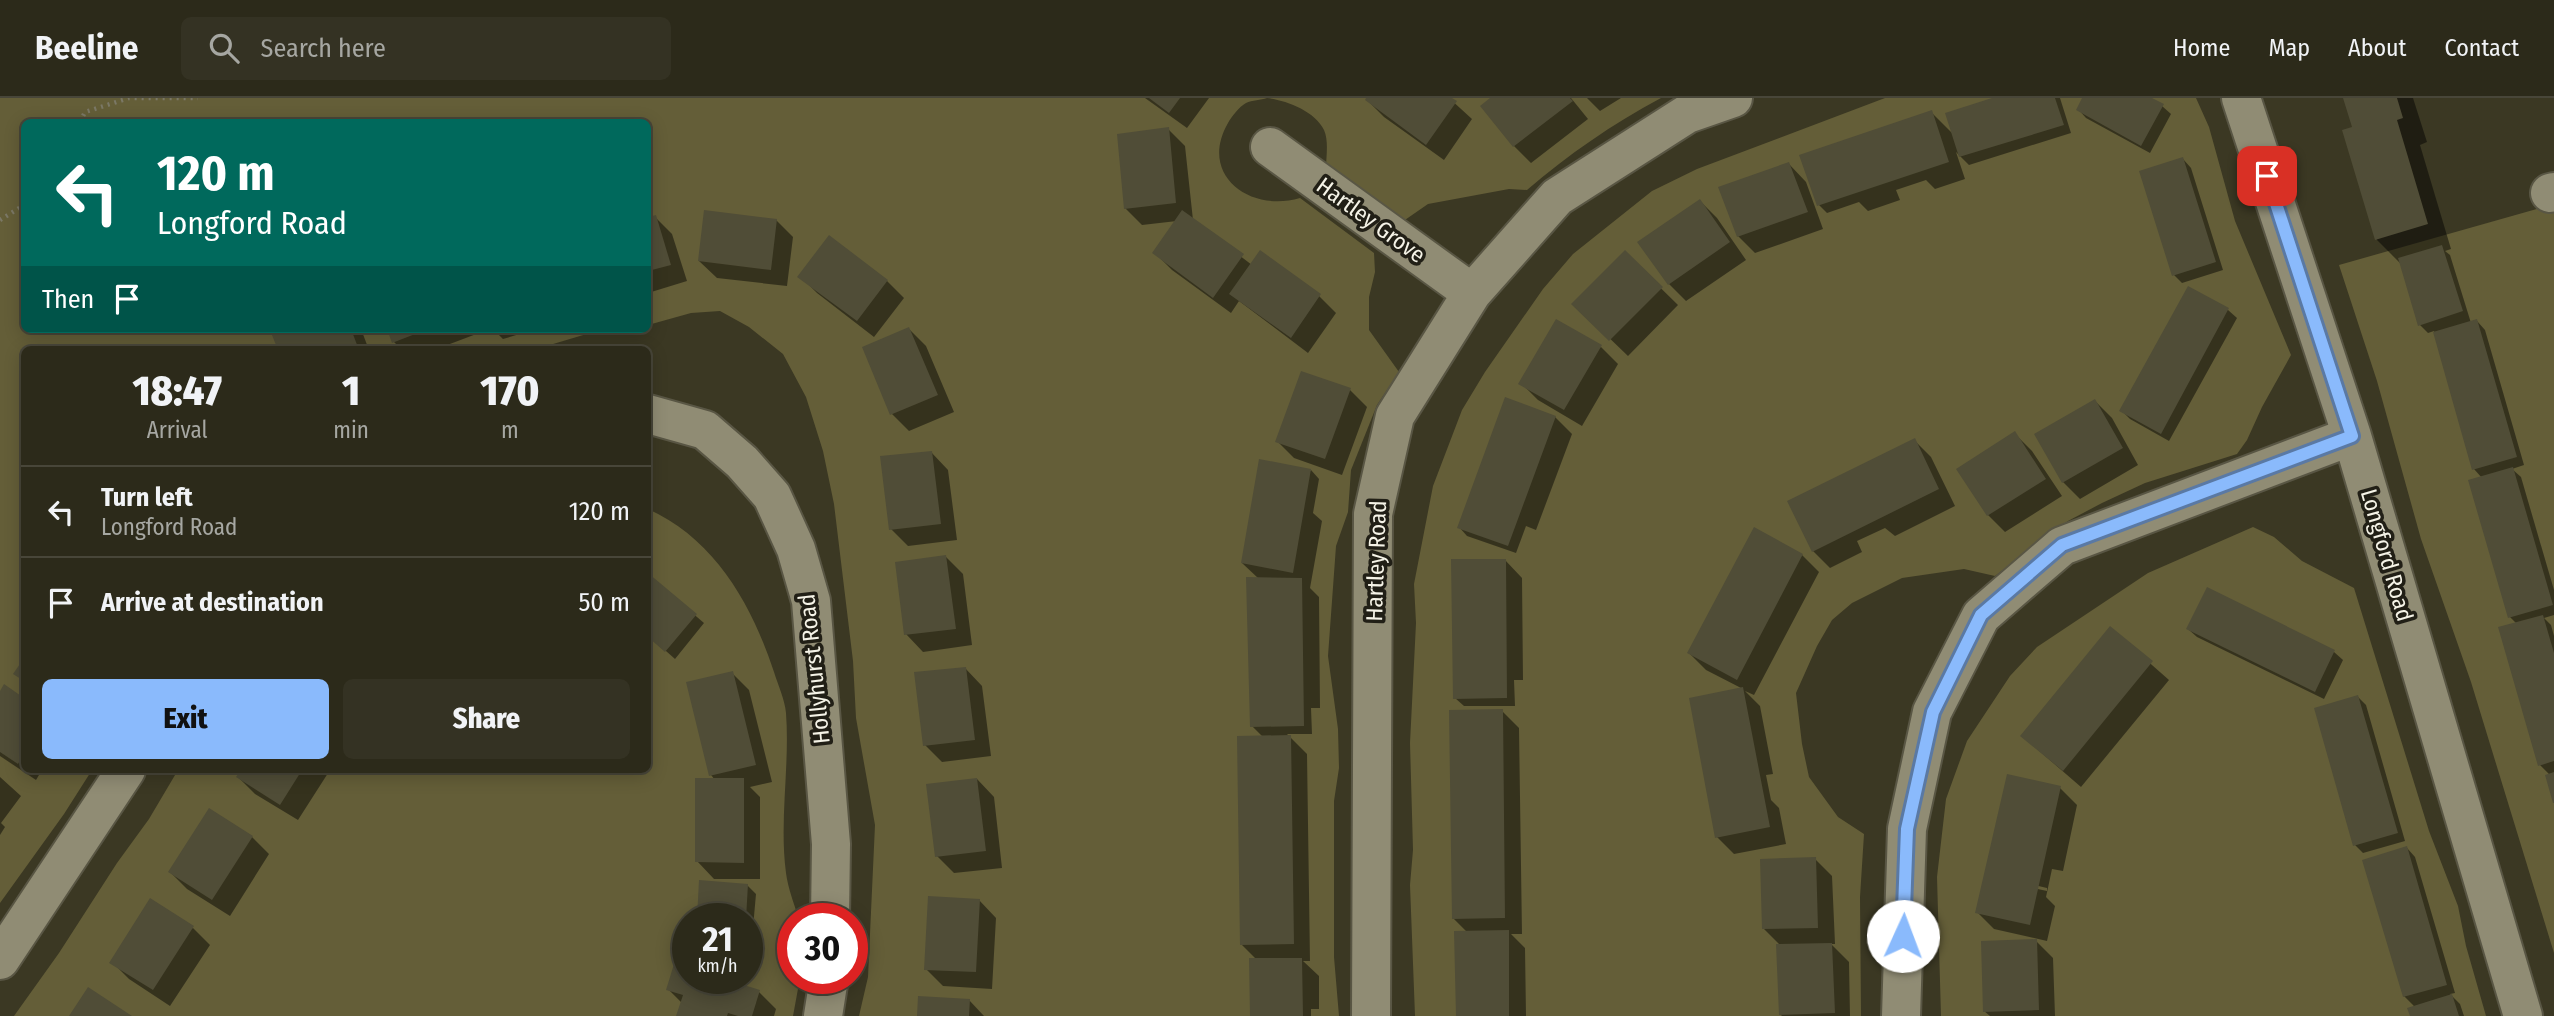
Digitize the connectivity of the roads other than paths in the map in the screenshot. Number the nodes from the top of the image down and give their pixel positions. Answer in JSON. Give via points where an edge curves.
{"nodes":[{"id":1,"x":1733,"y":98,"type":"edge"},
{"id":2,"x":2241,"y":98,"type":"edge"},
{"id":3,"x":1270,"y":148,"type":"dead end"},
{"id":4,"x":1472,"y":293,"type":"junction"},
{"id":5,"x":651,"y":415,"type":"edge"},
{"id":6,"x":2352,"y":436,"type":"junction"},
{"id":7,"x":124,"y":773,"type":"edge"},
{"id":8,"x":830,"y":903,"type":"edge"},
{"id":9,"x":0,"y":960,"type":"edge"},
{"id":10,"x":826,"y":994,"type":"edge"},
{"id":11,"x":823,"y":1016,"type":"edge"},
{"id":12,"x":1371,"y":1016,"type":"edge"},
{"id":13,"x":1901,"y":1016,"type":"edge"},
{"id":14,"x":2523,"y":1016,"type":"edge"}],
"edges":[{"from":1,"to":4,"type":"street","name":"Hartley Road","via":[[1687,114],[1558,197]]},
{"from":2,"to":6,"type":"street","name":"Longford Road"},
{"from":3,"to":4,"type":"street","name":"Hartley Grove"},
{"from":4,"to":12,"type":"street","name":"Hartley Road","via":[[1395,416],[1373,514]]},
{"from":5,"to":8,"type":"street","name":"Hollyhurst Road","via":[[705,430],[741,462],[772,496],[796,549],[811,601],[831,844]]},
{"from":6,"to":13,"type":"street","via":[[2062,545],[1981,615],[1933,712],[1907,829]]},
{"from":6,"to":14,"type":"street","name":"Longford Road"},
{"from":7,"to":9,"type":"street"},
{"from":10,"to":11,"type":"street"}]}
